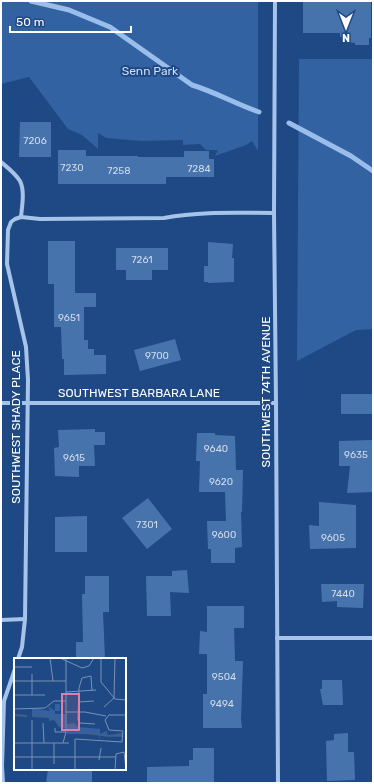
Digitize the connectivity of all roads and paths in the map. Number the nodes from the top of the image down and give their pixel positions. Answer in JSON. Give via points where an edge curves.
{"nodes":[{"id":1,"x":275,"y":1,"type":"edge"},
{"id":2,"x":1,"y":162,"type":"edge"},
{"id":3,"x":274,"y":213,"type":"junction"},
{"id":4,"x":21,"y":217,"type":"junction"},
{"id":5,"x":1,"y":403,"type":"edge"},
{"id":6,"x":27,"y":403,"type":"junction"},
{"id":7,"x":276,"y":403,"type":"junction"},
{"id":8,"x":25,"y":619,"type":"junction"},
{"id":9,"x":1,"y":620,"type":"edge"},
{"id":10,"x":277,"y":638,"type":"junction"},
{"id":11,"x":373,"y":638,"type":"edge"},
{"id":12,"x":18,"y":658,"type":"edge"},
{"id":13,"x":14,"y":672,"type":"edge"},
{"id":14,"x":3,"y":783,"type":"edge"},
{"id":15,"x":278,"y":783,"type":"edge"}],
"edges":[{"from":1,"to":3,"type":"street","name":"SOUTHWEST 74TH AVENUE"},
{"from":2,"to":4,"type":"street","via":[[20,182],[23,192]]},
{"from":3,"to":4,"type":"street","via":[[205,213],[164,218]]},
{"from":3,"to":7,"type":"street","name":"SOUTHWEST 74TH AVENUE"},
{"from":4,"to":6,"type":"street","name":"SOUTHWEST SHADY PLACE","via":[[11,222],[8,230],[6,264],[26,347]]},
{"from":5,"to":6,"type":"street","name":"SOUTHWEST BARBARA LANE"},
{"from":6,"to":7,"type":"street","name":"SOUTHWEST BARBARA LANE"},
{"from":6,"to":8,"type":"street","name":"SOUTHWEST SHADY PLACE"},
{"from":7,"to":10,"type":"street","name":"SOUTHWEST 74TH AVENUE"},
{"from":8,"to":9,"type":"street"},
{"from":8,"to":12,"type":"street","name":"SOUTHWEST SHADY PLACE"},
{"from":10,"to":11,"type":"street"},
{"from":10,"to":15,"type":"street","name":"SOUTHWEST 74TH AVENUE"},
{"from":13,"to":14,"type":"street","via":[[4,701]]}]}
